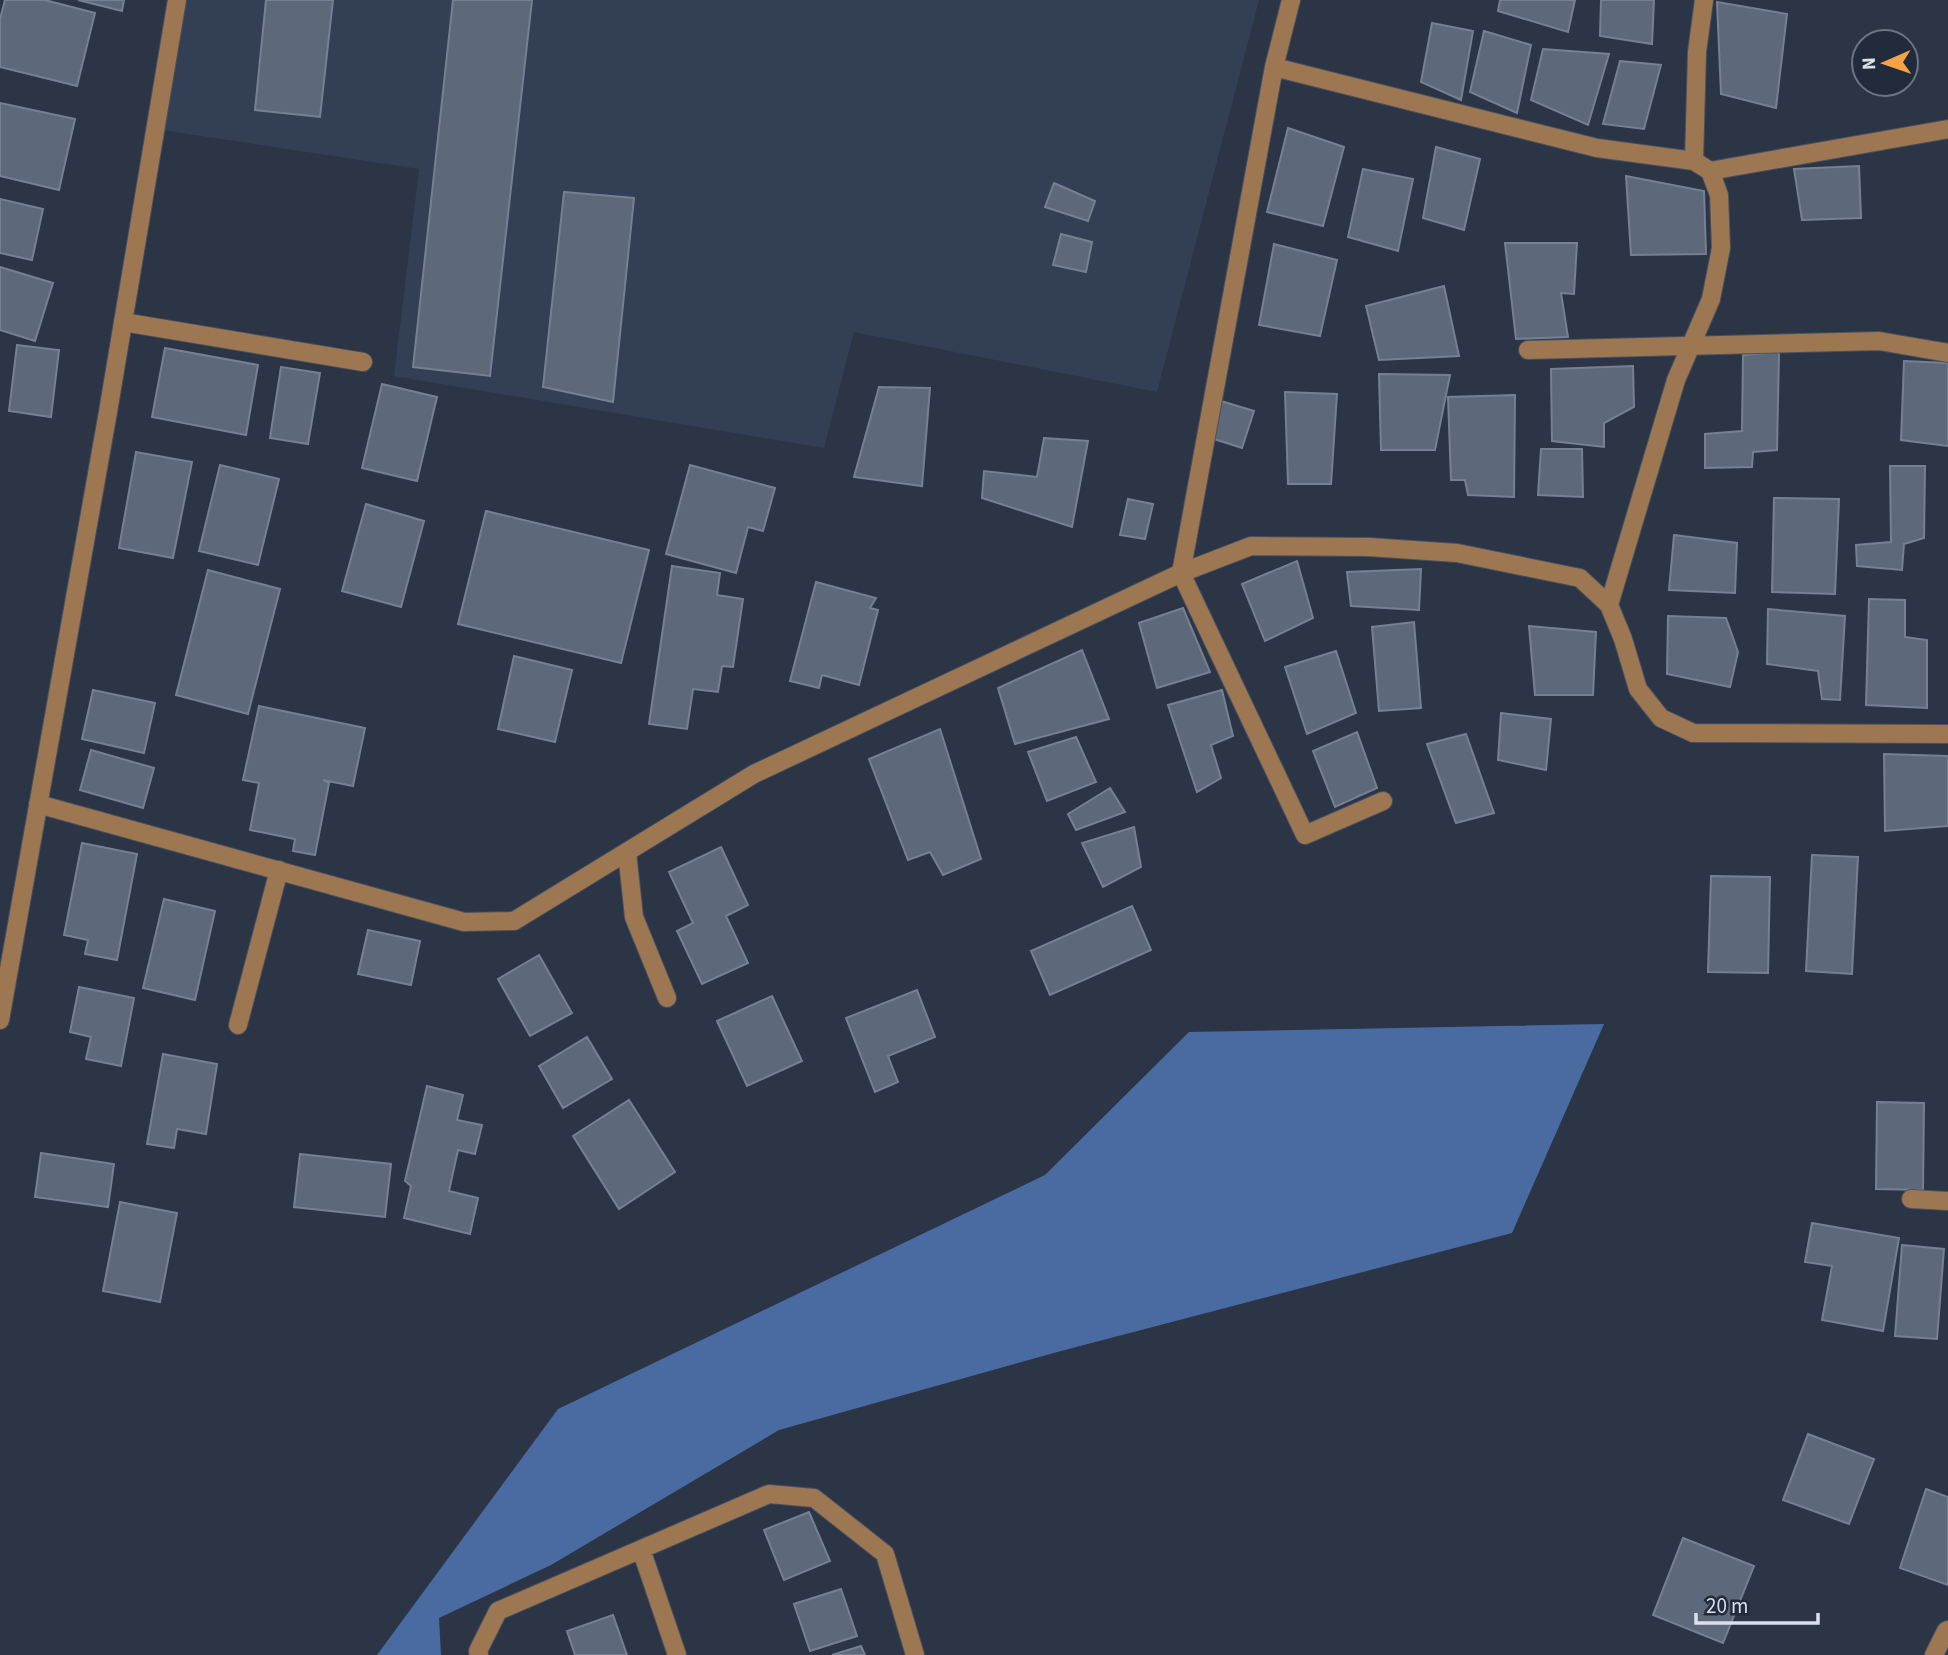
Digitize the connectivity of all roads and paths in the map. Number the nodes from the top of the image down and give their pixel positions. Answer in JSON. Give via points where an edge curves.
{"nodes":[{"id":1,"x":177,"y":0,"type":"edge"},
{"id":2,"x":1291,"y":0,"type":"edge"},
{"id":3,"x":1704,"y":0,"type":"edge"},
{"id":4,"x":1274,"y":67,"type":"junction"},
{"id":5,"x":1948,"y":128,"type":"edge"},
{"id":6,"x":1694,"y":161,"type":"junction"},
{"id":7,"x":1710,"y":171,"type":"junction"},
{"id":8,"x":123,"y":322,"type":"junction"},
{"id":9,"x":1690,"y":346,"type":"junction"},
{"id":10,"x":1528,"y":350,"type":"dead end"},
{"id":11,"x":1948,"y":353,"type":"edge"},
{"id":12,"x":363,"y":362,"type":"dead end"},
{"id":13,"x":1181,"y":573,"type":"junction"},
{"id":14,"x":1609,"y":605,"type":"junction"},
{"id":15,"x":1948,"y":734,"type":"edge"},
{"id":16,"x":1383,"y":801,"type":"dead end"},
{"id":17,"x":38,"y":804,"type":"junction"},
{"id":18,"x":626,"y":852,"type":"junction"},
{"id":19,"x":279,"y":870,"type":"junction"},
{"id":20,"x":667,"y":998,"type":"dead end"},
{"id":21,"x":0,"y":1020,"type":"edge"},
{"id":22,"x":239,"y":1025,"type":"dead end"},
{"id":23,"x":1911,"y":1199,"type":"dead end"},
{"id":24,"x":1948,"y":1201,"type":"edge"},
{"id":25,"x":641,"y":1549,"type":"junction"},
{"id":26,"x":1948,"y":1630,"type":"edge"},
{"id":27,"x":479,"y":1655,"type":"edge"},
{"id":28,"x":677,"y":1655,"type":"edge"},
{"id":29,"x":915,"y":1655,"type":"edge"},
{"id":30,"x":1934,"y":1655,"type":"edge"}],
"edges":[{"from":1,"to":8,"type":"street"},
{"from":2,"to":4,"type":"street"},
{"from":3,"to":6,"type":"street","via":[[1697,52]]},
{"from":4,"to":6,"type":"street","via":[[1597,148]]},
{"from":4,"to":13,"type":"street"},
{"from":5,"to":7,"type":"street"},
{"from":6,"to":7,"type":"street"},
{"from":7,"to":9,"type":"street","via":[[1719,195],[1721,248],[1711,299]]},
{"from":8,"to":12,"type":"street"},
{"from":8,"to":17,"type":"street"},
{"from":9,"to":10,"type":"street"},
{"from":9,"to":11,"type":"street","via":[[1879,341]]},
{"from":9,"to":14,"type":"street","via":[[1675,380]]},
{"from":13,"to":14,"type":"street","via":[[1251,546],[1457,553],[1580,578]]},
{"from":13,"to":16,"type":"street","via":[[1306,835]]},
{"from":13,"to":18,"type":"street","via":[[754,774]]},
{"from":14,"to":15,"type":"street","via":[[1638,689],[1661,718],[1693,733]]},
{"from":17,"to":19,"type":"street"},
{"from":17,"to":21,"type":"street"},
{"from":18,"to":19,"type":"street","via":[[514,921],[464,922]]},
{"from":18,"to":20,"type":"street","via":[[634,917]]},
{"from":19,"to":22,"type":"street"},
{"from":23,"to":24,"type":"street"},
{"from":25,"to":27,"type":"street","via":[[498,1611]]},
{"from":25,"to":28,"type":"street"},
{"from":25,"to":29,"type":"street","via":[[769,1494],[814,1498],[886,1554]]},
{"from":26,"to":30,"type":"street"}]}
